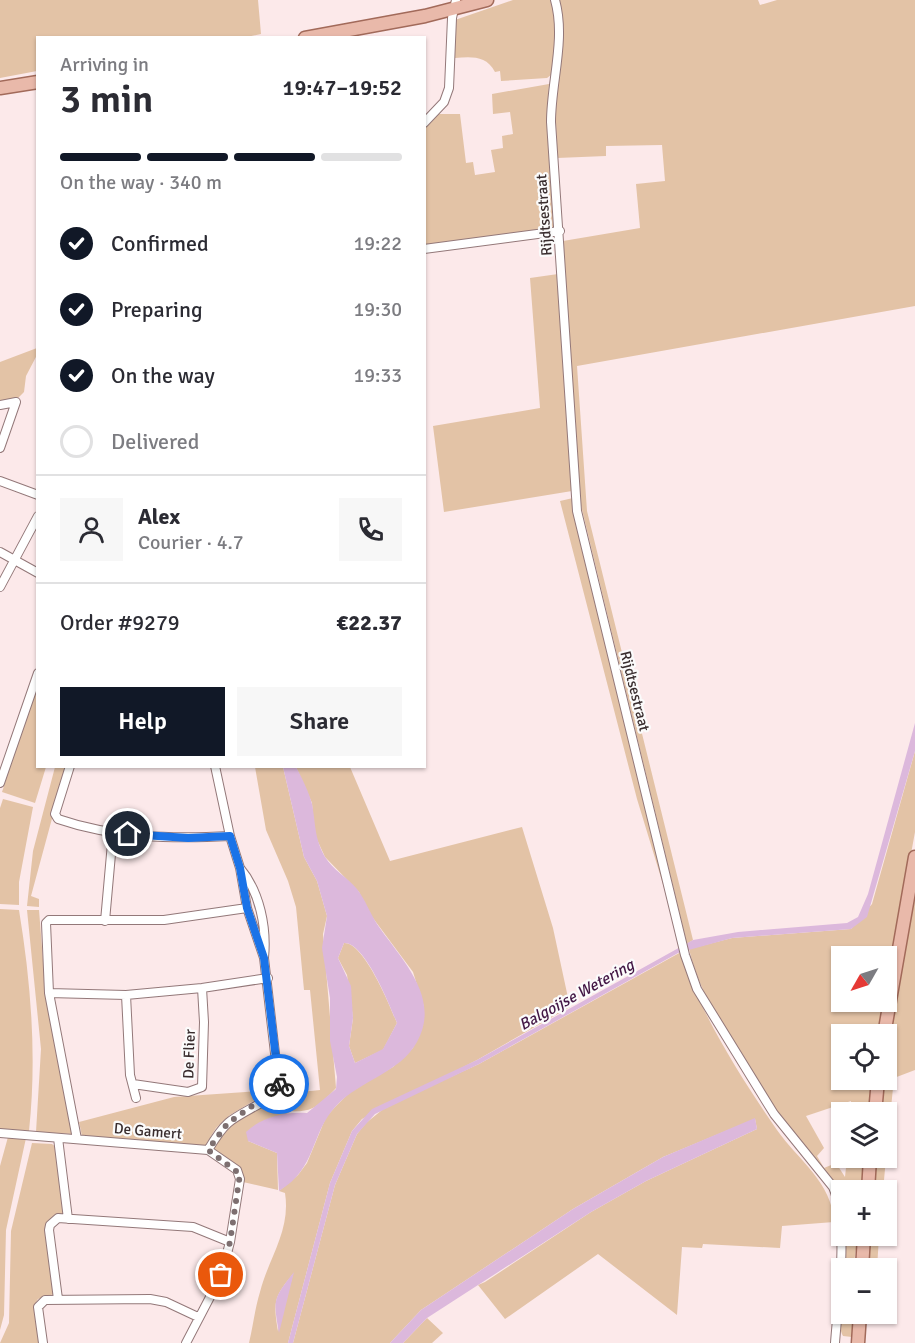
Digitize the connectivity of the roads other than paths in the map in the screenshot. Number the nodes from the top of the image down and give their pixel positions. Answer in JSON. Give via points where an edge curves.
{"nodes":[{"id":1,"x":487,"y":0,"type":"edge"},
{"id":2,"x":555,"y":0,"type":"edge"},
{"id":3,"x":455,"y":5,"type":"edge"},
{"id":4,"x":314,"y":36,"type":"edge"},
{"id":5,"x":36,"y":82,"type":"edge"},
{"id":6,"x":0,"y":88,"type":"edge"},
{"id":7,"x":426,"y":121,"type":"edge"},
{"id":8,"x":560,"y":231,"type":"junction"},
{"id":9,"x":426,"y":249,"type":"edge"},
{"id":10,"x":0,"y":405,"type":"edge"},
{"id":11,"x":0,"y":448,"type":"edge"},
{"id":12,"x":0,"y":481,"type":"edge"},
{"id":13,"x":36,"y":494,"type":"edge"},
{"id":14,"x":36,"y":520,"type":"edge"},
{"id":15,"x":0,"y":552,"type":"edge"},
{"id":16,"x":14,"y":559,"type":"junction"},
{"id":17,"x":36,"y":572,"type":"edge"},
{"id":18,"x":0,"y":587,"type":"edge"},
{"id":19,"x":36,"y":679,"type":"edge"},
{"id":20,"x":69,"y":768,"type":"edge"},
{"id":21,"x":215,"y":768,"type":"edge"},
{"id":22,"x":0,"y":783,"type":"edge"},
{"id":23,"x":113,"y":832,"type":"junction"},
{"id":24,"x":230,"y":836,"type":"junction"},
{"id":25,"x":915,"y":857,"type":"edge"},
{"id":26,"x":240,"y":868,"type":"junction"},
{"id":27,"x":247,"y":908,"type":"junction"},
{"id":28,"x":105,"y":921,"type":"junction"},
{"id":29,"x":264,"y":958,"type":"junction"},
{"id":30,"x":268,"y":978,"type":"junction"},
{"id":31,"x":202,"y":988,"type":"junction"},
{"id":32,"x":49,"y":993,"type":"junction"},
{"id":33,"x":126,"y":995,"type":"junction"},
{"id":34,"x":887,"y":1024,"type":"edge"},
{"id":35,"x":133,"y":1084,"type":"junction"},
{"id":36,"x":136,"y":1098,"type":"dead end"},
{"id":37,"x":0,"y":1133,"type":"edge"},
{"id":38,"x":58,"y":1138,"type":"junction"},
{"id":39,"x":77,"y":1139,"type":"junction"},
{"id":40,"x":208,"y":1150,"type":"junction"},
{"id":41,"x":68,"y":1219,"type":"junction"},
{"id":42,"x":230,"y":1242,"type":"junction"},
{"id":43,"x":58,"y":1299,"type":"junction"},
{"id":44,"x":198,"y":1317,"type":"junction"},
{"id":45,"x":859,"y":1324,"type":"edge"},
{"id":46,"x":43,"y":1343,"type":"edge"},
{"id":47,"x":186,"y":1343,"type":"edge"},
{"id":48,"x":836,"y":1343,"type":"edge"},
{"id":49,"x":843,"y":1343,"type":"edge"},
{"id":50,"x":858,"y":1343,"type":"edge"}],
"edges":[{"from":1,"to":3,"type":"main road"},
{"from":2,"to":8,"type":"street","name":"Rijdtsestraat","via":[[560,32],[550,122]]},
{"from":3,"to":4,"type":"main road"},
{"from":3,"to":7,"type":"street","via":[[449,88],[444,102]]},
{"from":5,"to":6,"type":"main road"},
{"from":8,"to":9,"type":"street"},
{"from":8,"to":48,"type":"street","name":"Rijdtsestraat","via":[[577,511],[682,941],[697,989],[774,1114],[837,1197],[841,1228]]},
{"from":10,"to":11,"type":"street","via":[[16,402]]},
{"from":12,"to":13,"type":"street"},
{"from":14,"to":16,"type":"street"},
{"from":15,"to":16,"type":"street"},
{"from":16,"to":17,"type":"street"},
{"from":16,"to":18,"type":"street"},
{"from":19,"to":22,"type":"street"},
{"from":20,"to":23,"type":"street","via":[[55,814],[58,819]]},
{"from":21,"to":24,"type":"street"},
{"from":23,"to":24,"type":"street","via":[[188,838]]},
{"from":23,"to":28,"type":"street"},
{"from":24,"to":26,"type":"street"},
{"from":25,"to":34,"type":"main road"},
{"from":26,"to":27,"type":"street"},
{"from":26,"to":29,"type":"street","via":[[261,909]]},
{"from":27,"to":28,"type":"street","via":[[164,920]]},
{"from":27,"to":29,"type":"street"},
{"from":28,"to":32,"type":"street","via":[[50,920],[44,927]]},
{"from":29,"to":30,"type":"street"},
{"from":30,"to":31,"type":"street"},
{"from":30,"to":40,"type":"street","via":[[279,1088],[227,1124]]},
{"from":31,"to":33,"type":"street"},
{"from":31,"to":35,"type":"street","name":"De Flier","via":[[202,1087],[188,1092]]},
{"from":32,"to":33,"type":"street"},
{"from":32,"to":39,"type":"street"},
{"from":33,"to":35,"type":"street"},
{"from":35,"to":36,"type":"street"},
{"from":37,"to":38,"type":"street","name":"De Gamert"},
{"from":38,"to":39,"type":"street","name":"De Gamert"},
{"from":38,"to":41,"type":"street"},
{"from":39,"to":40,"type":"street","name":"De Gamert"},
{"from":40,"to":42,"type":"street","via":[[240,1174]]},
{"from":41,"to":42,"type":"street","via":[[193,1227]]},
{"from":41,"to":43,"type":"street","via":[[53,1220],[49,1230]]},
{"from":42,"to":44,"type":"street","via":[[221,1275]]},
{"from":43,"to":44,"type":"street","via":[[150,1299]]},
{"from":43,"to":46,"type":"street","via":[[39,1305]]},
{"from":44,"to":47,"type":"street"},
{"from":45,"to":50,"type":"main road"},
{"from":48,"to":49,"type":"street"}]}
